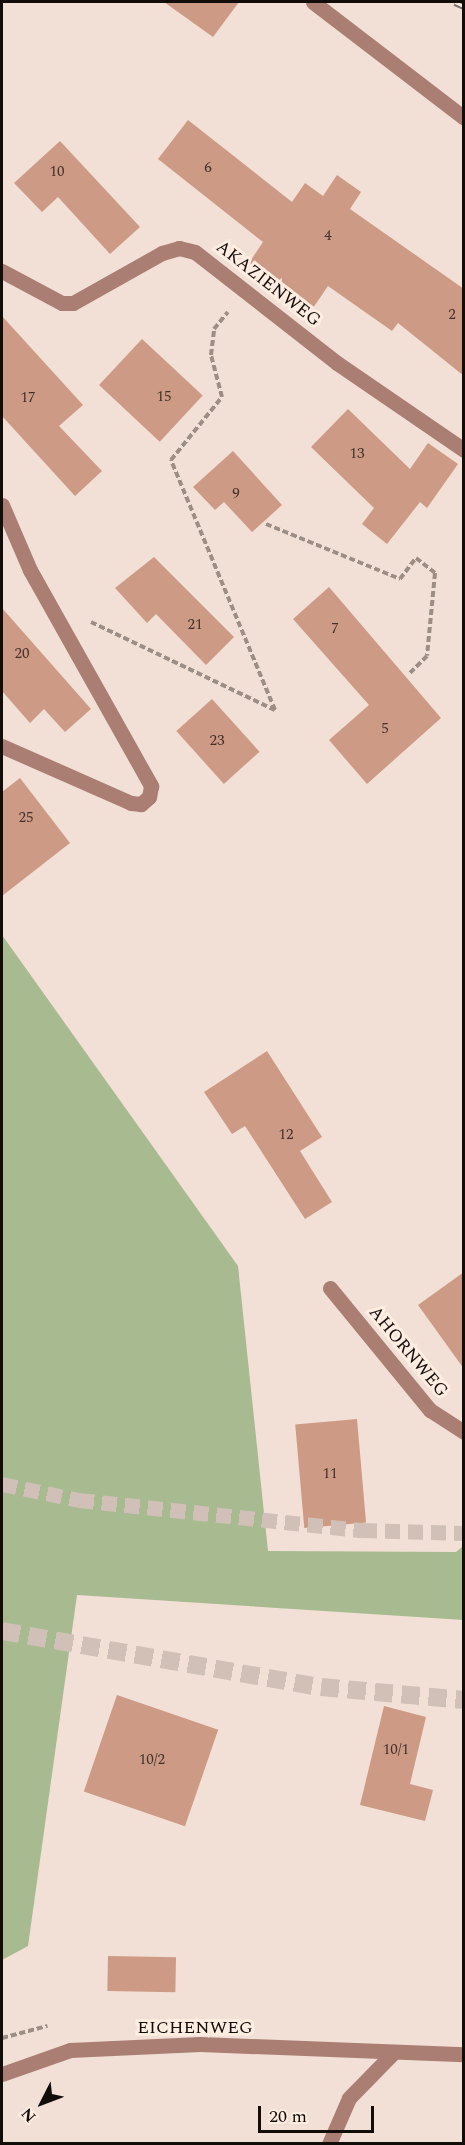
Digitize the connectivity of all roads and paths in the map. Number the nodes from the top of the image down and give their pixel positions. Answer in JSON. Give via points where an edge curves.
{"nodes":[{"id":1,"x":313,"y":2,"type":"edge"},
{"id":2,"x":464,"y":118,"type":"edge"},
{"id":3,"x":2,"y":271,"type":"edge"},
{"id":4,"x":244,"y":290,"type":"junction"},
{"id":5,"x":464,"y":450,"type":"edge"},
{"id":6,"x":2,"y":505,"type":"edge"},
{"id":7,"x":266,"y":524,"type":"dead end"},
{"id":8,"x":88,"y":620,"type":"dead end"},
{"id":9,"x":409,"y":674,"type":"dead end"},
{"id":10,"x":2,"y":746,"type":"edge"},
{"id":11,"x":330,"y":1288,"type":"dead end"},
{"id":12,"x":464,"y":1432,"type":"edge"},
{"id":13,"x":393,"y":2053,"type":"junction"},
{"id":14,"x":464,"y":2054,"type":"edge"},
{"id":15,"x":2,"y":2074,"type":"edge"},
{"id":16,"x":329,"y":2144,"type":"edge"}],
"edges":[{"from":1,"to":2,"type":"street"},
{"from":3,"to":4,"type":"street","name":"AKAZIENWEG","via":[[62,303],[73,303],[162,253],[179,248],[195,252]]},
{"from":4,"to":5,"type":"street","name":"AKAZIENWEG","via":[[337,363]]},
{"from":4,"to":8,"type":"path","via":[[214,329],[211,355],[222,397],[171,460],[275,710]]},
{"from":6,"to":10,"type":"street","via":[[30,570],[151,786],[149,797],[141,804],[131,803]]},
{"from":7,"to":9,"type":"path","via":[[400,579],[416,558],[435,573],[427,656]]},
{"from":11,"to":12,"type":"street","name":"AHORNWEG","via":[[430,1410]]},
{"from":13,"to":14,"type":"street","name":"EICHENWEG"},
{"from":13,"to":15,"type":"street","name":"EICHENWEG","via":[[200,2044],[70,2050]]},
{"from":13,"to":16,"type":"street","via":[[349,2098]]}]}
